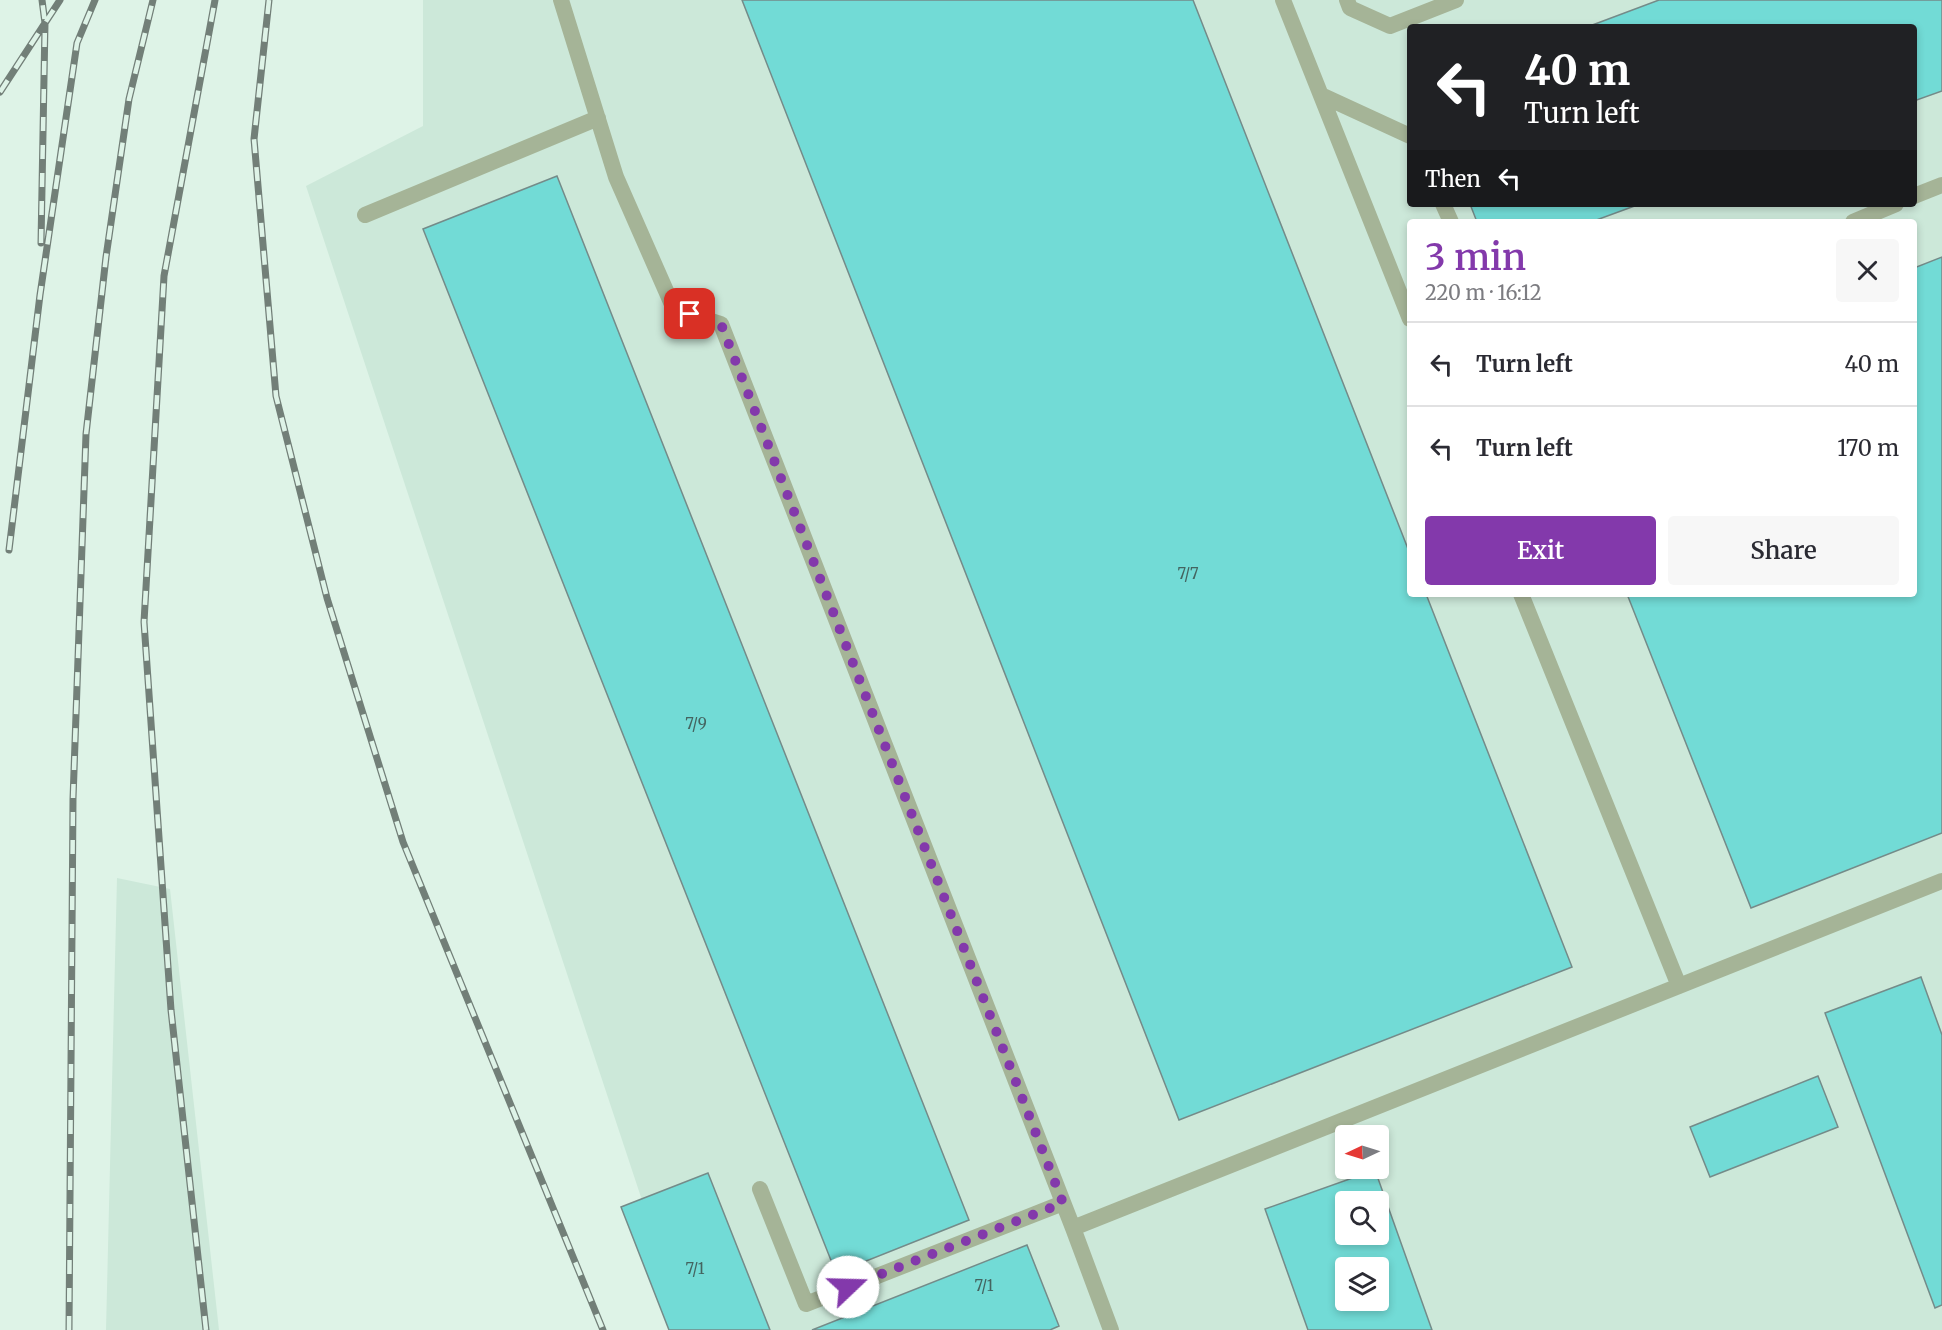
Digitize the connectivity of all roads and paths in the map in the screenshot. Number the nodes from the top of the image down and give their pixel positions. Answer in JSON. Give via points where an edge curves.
{"nodes":[{"id":1,"x":561,"y":0,"type":"edge"},
{"id":2,"x":1283,"y":0,"type":"edge"},
{"id":3,"x":1347,"y":0,"type":"edge"},
{"id":4,"x":1456,"y":0,"type":"edge"},
{"id":5,"x":1321,"y":95,"type":"junction"},
{"id":6,"x":598,"y":118,"type":"junction"},
{"id":7,"x":1407,"y":135,"type":"edge"},
{"id":8,"x":1942,"y":185,"type":"edge"},
{"id":9,"x":1917,"y":195,"type":"edge"},
{"id":10,"x":1889,"y":207,"type":"edge"},
{"id":11,"x":365,"y":215,"type":"dead end"},
{"id":12,"x":1860,"y":219,"type":"edge"},
{"id":13,"x":1407,"y":311,"type":"edge"},
{"id":14,"x":1522,"y":597,"type":"edge"},
{"id":15,"x":1942,"y":881,"type":"edge"},
{"id":16,"x":1679,"y":986,"type":"junction"},
{"id":17,"x":760,"y":1189,"type":"dead end"},
{"id":18,"x":1063,"y":1203,"type":"junction"},
{"id":19,"x":1073,"y":1228,"type":"junction"},
{"id":20,"x":1111,"y":1330,"type":"edge"}],
"edges":[{"from":1,"to":6,"type":"lane"},
{"from":2,"to":5,"type":"lane"},
{"from":3,"to":4,"type":"lane","via":[[1350,8],[1390,26]]},
{"from":5,"to":7,"type":"lane"},
{"from":5,"to":13,"type":"lane"},
{"from":6,"to":11,"type":"lane"},
{"from":6,"to":18,"type":"lane","via":[[616,177],[674,309],[721,324]]},
{"from":8,"to":9,"type":"lane"},
{"from":10,"to":12,"type":"lane"},
{"from":14,"to":16,"type":"lane"},
{"from":15,"to":16,"type":"lane"},
{"from":16,"to":19,"type":"lane"},
{"from":17,"to":18,"type":"lane","via":[[806,1304]]},
{"from":18,"to":19,"type":"lane"},
{"from":19,"to":20,"type":"lane"}]}
